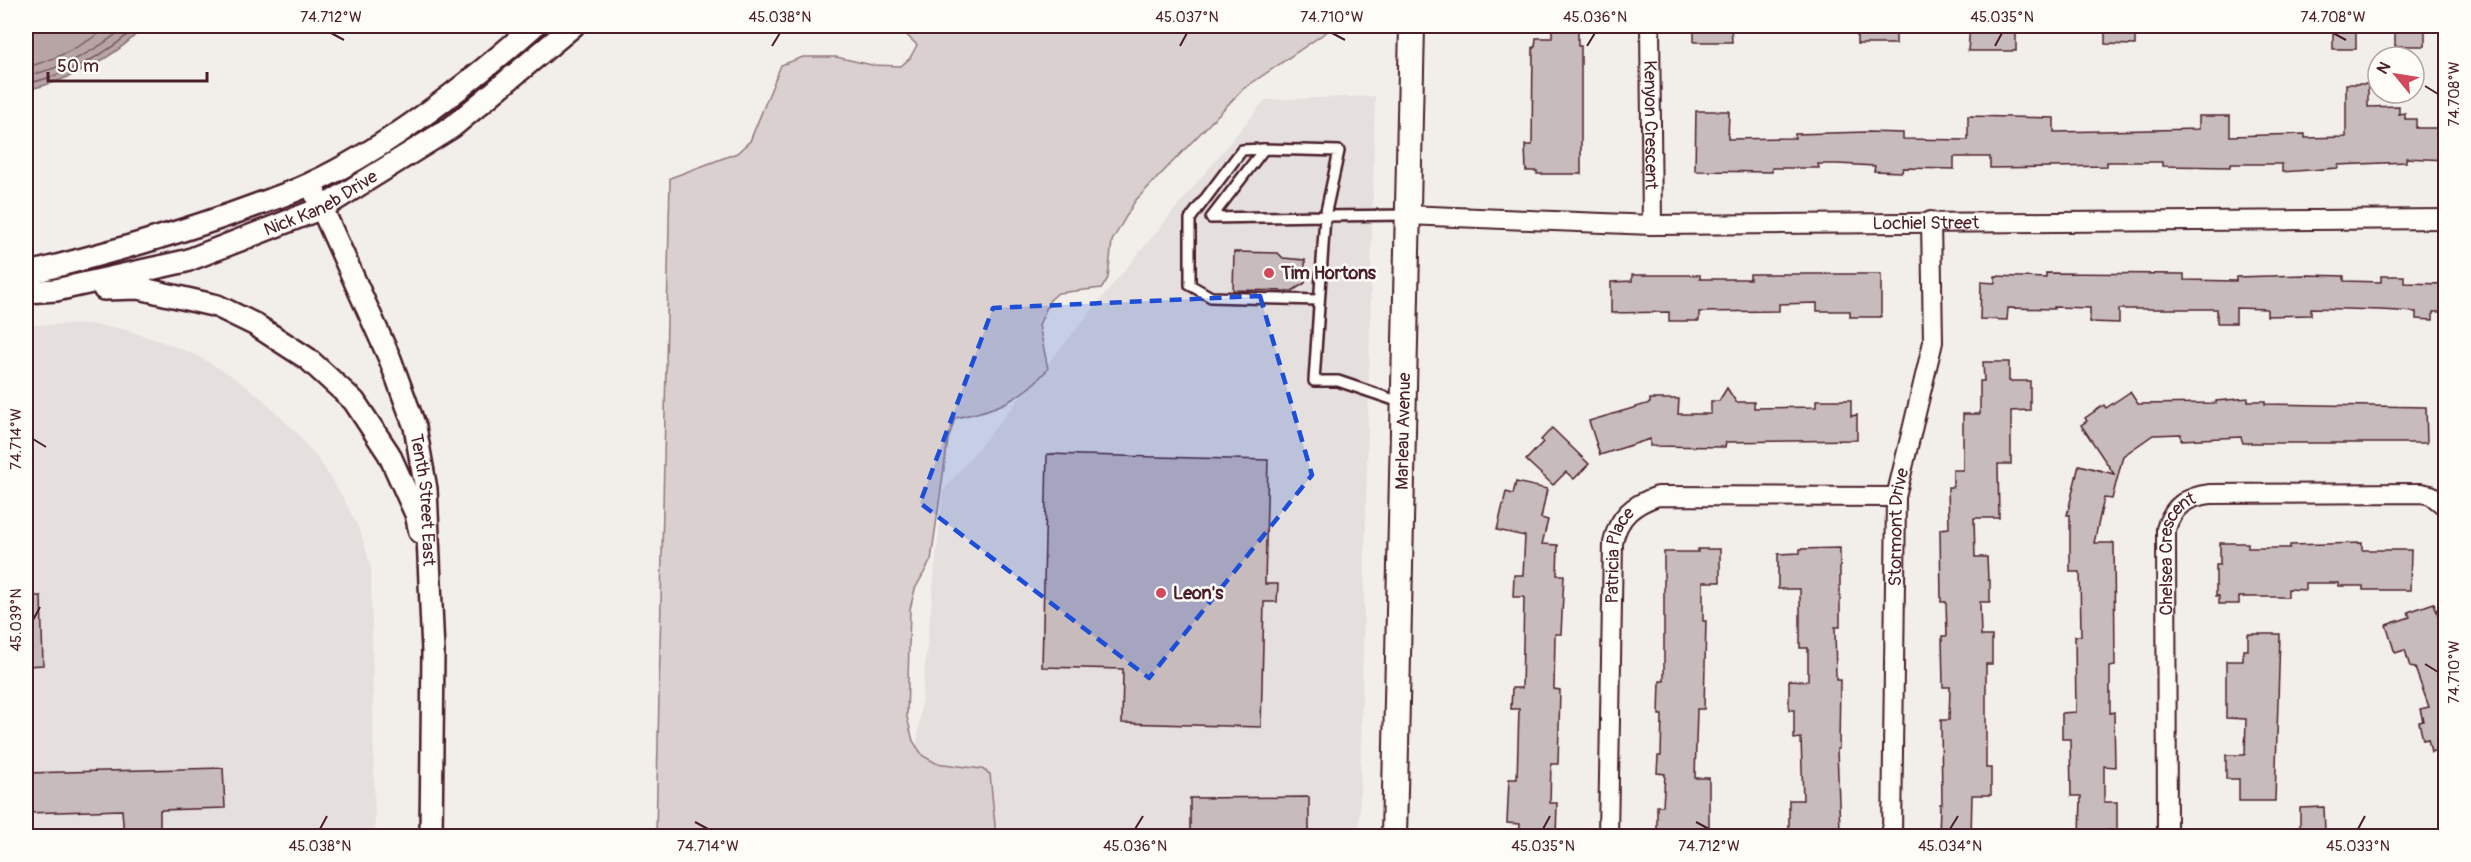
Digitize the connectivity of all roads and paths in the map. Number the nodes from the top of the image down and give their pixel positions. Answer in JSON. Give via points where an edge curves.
{"nodes":[{"id":1,"x":534,"y":26,"type":"edge"},
{"id":2,"x":573,"y":26,"type":"edge"},
{"id":3,"x":1412,"y":26,"type":"edge"},
{"id":4,"x":1650,"y":26,"type":"edge"},
{"id":5,"x":1264,"y":149,"type":"junction"},
{"id":6,"x":311,"y":184,"type":"junction"},
{"id":7,"x":322,"y":208,"type":"junction"},
{"id":8,"x":1407,"y":215,"type":"junction"},
{"id":9,"x":1325,"y":216,"type":"junction"},
{"id":10,"x":2445,"y":219,"type":"edge"},
{"id":11,"x":1931,"y":221,"type":"junction"},
{"id":12,"x":1652,"y":225,"type":"junction"},
{"id":13,"x":26,"y":274,"type":"edge"},
{"id":14,"x":56,"y":290,"type":"junction"},
{"id":15,"x":26,"y":292,"type":"edge"},
{"id":16,"x":1319,"y":300,"type":"junction"},
{"id":17,"x":1404,"y":403,"type":"junction"},
{"id":18,"x":1896,"y":497,"type":"junction"},
{"id":19,"x":2445,"y":507,"type":"edge"},
{"id":20,"x":430,"y":582,"type":"junction"},
{"id":21,"x":431,"y":837,"type":"edge"},
{"id":22,"x":1394,"y":837,"type":"edge"},
{"id":23,"x":1608,"y":837,"type":"edge"},
{"id":24,"x":1892,"y":837,"type":"edge"},
{"id":25,"x":2167,"y":837,"type":"edge"}],
"edges":[{"from":1,"to":6,"type":"street","name":"Nick Kaneb Drive","via":[[379,145]]},
{"from":2,"to":7,"type":"street","name":"Nick Kaneb Drive","via":[[452,127]]},
{"from":3,"to":8,"type":"main road","name":"Marleau Avenue"},
{"from":4,"to":12,"type":"street","name":"Kenyon Crescent"},
{"from":5,"to":9,"type":"lane","via":[[1339,151]]},
{"from":5,"to":9,"type":"lane","via":[[1210,218]]},
{"from":5,"to":16,"type":"lane","via":[[1242,150],[1190,219],[1190,285],[1211,297]]},
{"from":6,"to":7,"type":"street","name":"Tenth Street East"},
{"from":6,"to":13,"type":"street","name":"Nick Kaneb Drive","via":[[123,250]]},
{"from":7,"to":14,"type":"street","name":"Nick Kaneb Drive","via":[[186,261]]},
{"from":7,"to":20,"type":"street","name":"Tenth Street East","via":[[390,359],[415,427],[426,489]]},
{"from":8,"to":9,"type":"lane"},
{"from":8,"to":12,"type":"street","name":"Lochiel Street"},
{"from":8,"to":17,"type":"main road","name":"Marleau Avenue"},
{"from":9,"to":16,"type":"lane"},
{"from":10,"to":11,"type":"street","name":"Lochiel Street"},
{"from":11,"to":12,"type":"street","name":"Lochiel Street"},
{"from":11,"to":18,"type":"street","name":"Stormont Drive","via":[[1933,342]]},
{"from":14,"to":15,"type":"street","name":"Nick Kaneb Drive"},
{"from":14,"to":20,"type":"street","via":[[139,288],[217,306],[254,324],[308,359],[354,401],[389,454],[416,514]]},
{"from":16,"to":17,"type":"lane","via":[[1314,381],[1338,381]]},
{"from":17,"to":22,"type":"main road","name":"Marleau Avenue"},
{"from":18,"to":23,"type":"street","name":"Patricia Place","via":[[1658,496],[1640,502],[1623,518],[1613,543]]},
{"from":18,"to":24,"type":"street","name":"Stormont Drive"},
{"from":19,"to":25,"type":"street","name":"Chelsea Crescent","via":[[2431,495],[2397,493],[2210,494],[2194,496],[2177,507],[2166,529]]},
{"from":20,"to":21,"type":"street","name":"Tenth Street East"}]}
